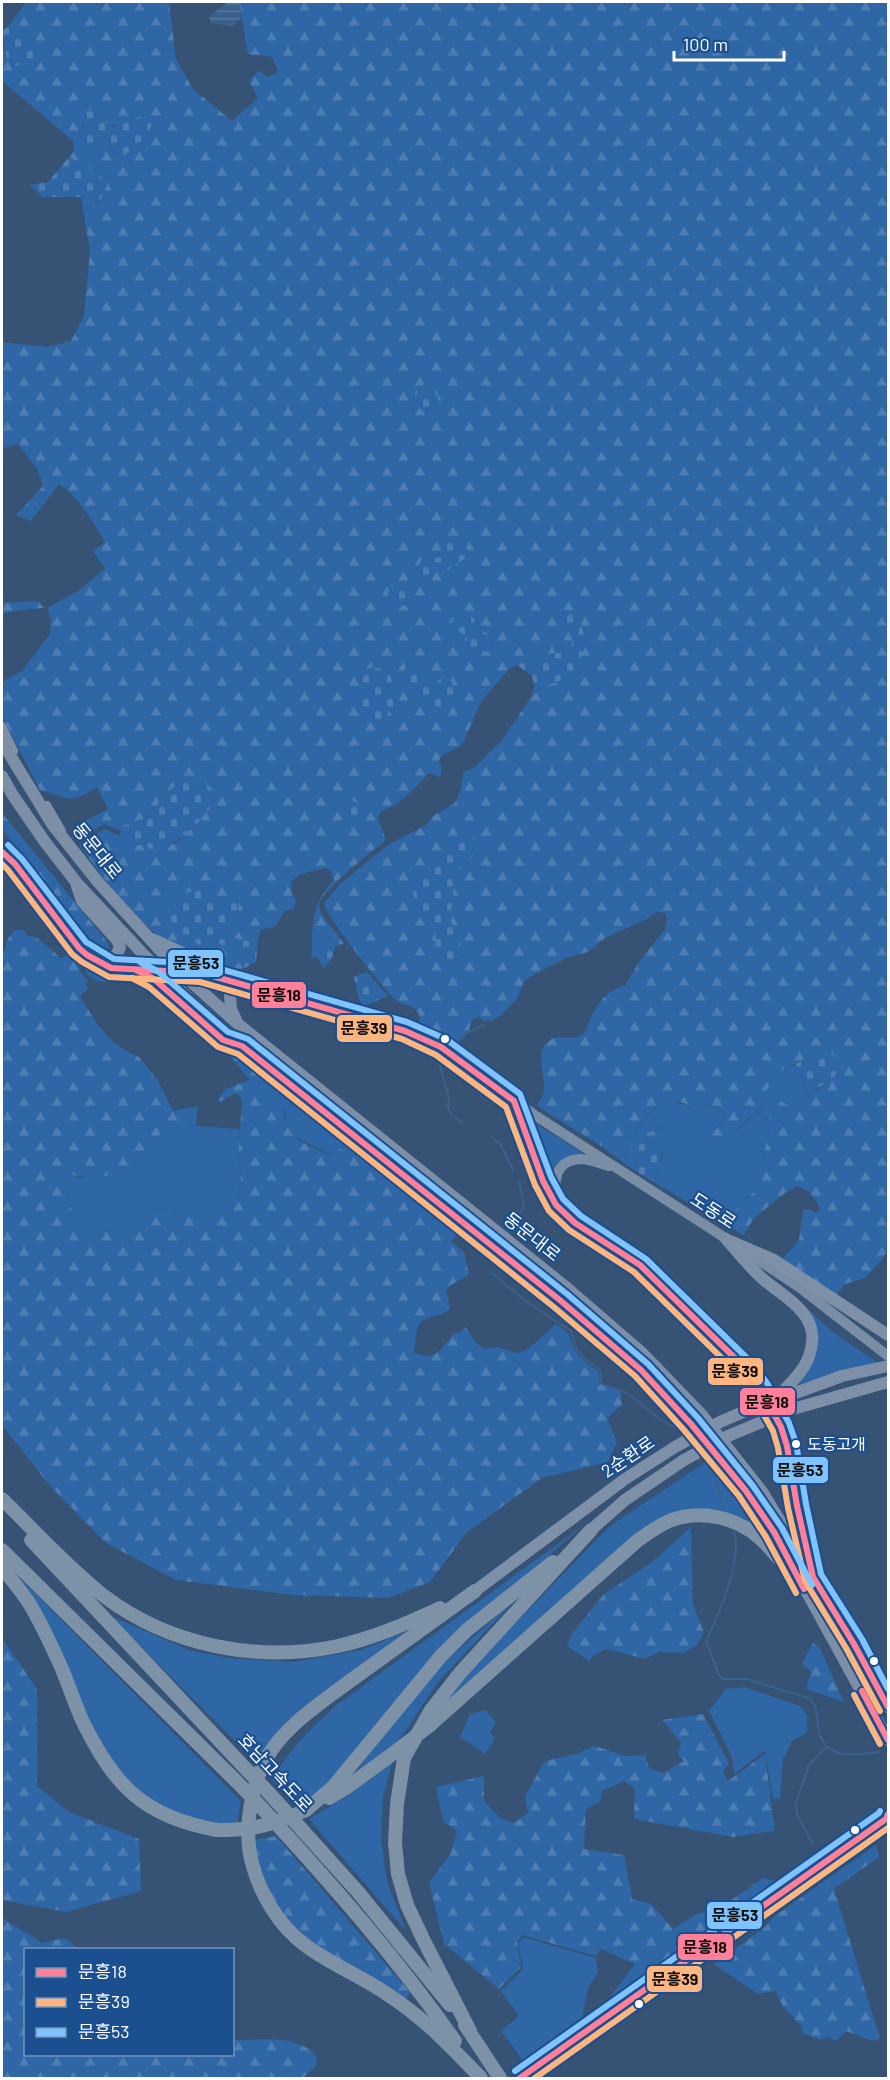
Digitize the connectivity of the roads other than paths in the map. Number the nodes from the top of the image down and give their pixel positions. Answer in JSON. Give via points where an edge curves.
{"nodes":[{"id":1,"x":2,"y":726,"type":"edge"},
{"id":2,"x":2,"y":742,"type":"edge"},
{"id":3,"x":2,"y":776,"type":"edge"},
{"id":4,"x":66,"y":840,"type":"junction"},
{"id":5,"x":2,"y":852,"type":"edge"},
{"id":6,"x":76,"y":882,"type":"junction"},
{"id":7,"x":146,"y":936,"type":"junction"},
{"id":8,"x":97,"y":961,"type":"junction"},
{"id":9,"x":136,"y":969,"type":"junction"},
{"id":10,"x":159,"y":971,"type":"junction"},
{"id":11,"x":179,"y":971,"type":"junction"},
{"id":12,"x":230,"y":981,"type":"junction"},
{"id":13,"x":246,"y":986,"type":"junction"},
{"id":14,"x":238,"y":1024,"type":"junction"},
{"id":15,"x":242,"y":1046,"type":"junction"},
{"id":16,"x":514,"y":1101,"type":"junction"},
{"id":17,"x":617,"y":1167,"type":"junction"},
{"id":18,"x":564,"y":1214,"type":"junction"},
{"id":19,"x":726,"y":1239,"type":"junction"},
{"id":20,"x":888,"y":1335,"type":"edge"},
{"id":21,"x":887,"y":1363,"type":"edge"},
{"id":22,"x":888,"y":1382,"type":"edge"},
{"id":23,"x":783,"y":1394,"type":"junction"},
{"id":24,"x":2,"y":1499,"type":"edge"},
{"id":25,"x":2,"y":1510,"type":"edge"},
{"id":26,"x":591,"y":1530,"type":"junction"},
{"id":27,"x":2,"y":1550,"type":"edge"},
{"id":28,"x":2,"y":1567,"type":"edge"},
{"id":29,"x":806,"y":1579,"type":"junction"},
{"id":30,"x":475,"y":1591,"type":"junction"},
{"id":31,"x":888,"y":1707,"type":"edge"},
{"id":32,"x":888,"y":1740,"type":"edge"},
{"id":33,"x":306,"y":1810,"type":"junction"},
{"id":34,"x":888,"y":1817,"type":"edge"},
{"id":35,"x":470,"y":2031,"type":"junction"},
{"id":36,"x":524,"y":2076,"type":"edge"},
{"id":37,"x":481,"y":2079,"type":"edge"},
{"id":38,"x":500,"y":2079,"type":"edge"}],
"edges":[{"from":1,"to":4,"type":"street"},
{"from":2,"to":4,"type":"main road","name":"동문대로"},
{"from":3,"to":6,"type":"main road","name":"동문대로"},
{"from":4,"to":7,"type":"main road","name":"동문대로"},
{"from":5,"to":8,"type":"street","via":[[79,948]]},
{"from":6,"to":8,"type":"main road","via":[[82,901],[120,947],[112,960]]},
{"from":6,"to":10,"type":"main road","name":"동문대로"},
{"from":7,"to":11,"type":"main road","name":"동문대로"},
{"from":7,"to":12,"type":"main road","via":[[213,967]]},
{"from":8,"to":9,"type":"street","via":[[111,968]]},
{"from":9,"to":10,"type":"street"},
{"from":9,"to":15,"type":"street","via":[[154,979],[223,1040]]},
{"from":10,"to":11,"type":"main road"},
{"from":10,"to":15,"type":"main road","name":"동문대로"},
{"from":11,"to":12,"type":"main road"},
{"from":11,"to":14,"type":"main road","name":"동문대로"},
{"from":12,"to":13,"type":"main road"},
{"from":13,"to":14,"type":"main road","via":[[230,995]]},
{"from":13,"to":16,"type":"main road","via":[[429,1041]]},
{"from":14,"to":29,"type":"main road","name":"동문대로","via":[[567,1288],[640,1352],[701,1413],[763,1493]]},
{"from":15,"to":29,"type":"main road","name":"동문대로","via":[[561,1301],[641,1370],[746,1491]]},
{"from":16,"to":17,"type":"main road","name":"도동로"},
{"from":16,"to":18,"type":"main road","name":"동문대로","via":[[545,1187]]},
{"from":17,"to":18,"type":"main road","via":[[584,1159],[564,1165],[554,1183]]},
{"from":17,"to":19,"type":"main road","name":"도동로"},
{"from":18,"to":29,"type":"main road","name":"동문대로","via":[[640,1265],[753,1378],[781,1427],[787,1446]]},
{"from":19,"to":20,"type":"highway","via":[[774,1260]]},
{"from":19,"to":21,"type":"main road","name":"도동로","via":[[799,1287]]},
{"from":19,"to":23,"type":"highway","via":[[762,1279],[798,1306],[808,1320],[812,1349],[802,1371]]},
{"from":21,"to":23,"type":"highway","name":"2순환로"},
{"from":22,"to":26,"type":"highway","name":"2순환로","bridge":true,"via":[[793,1410],[729,1436],[625,1500]]},
{"from":23,"to":30,"type":"highway","name":"2순환로","bridge":true,"via":[[675,1447],[625,1479]]},
{"from":24,"to":30,"type":"highway","via":[[105,1597],[144,1620],[209,1645],[270,1653],[338,1646],[372,1637]]},
{"from":25,"to":35,"type":"highway","name":"호남고속도로","bridge":true,"via":[[358,1892]]},
{"from":26,"to":33,"type":"highway","via":[[467,1630],[341,1778]]},
{"from":26,"to":35,"type":"highway","via":[[460,1673],[431,1710],[404,1758],[397,1804],[398,1874],[407,1905]]},
{"from":27,"to":37,"type":"highway","name":"호남고속도로","bridge":true,"via":[[236,1781],[328,1880],[434,2011]]},
{"from":28,"to":33,"type":"highway","bridge":true,"via":[[29,1603],[105,1764],[136,1797],[190,1825],[217,1830],[264,1827]]},
{"from":29,"to":31,"type":"main road","name":"동문대로","via":[[854,1644]]},
{"from":29,"to":32,"type":"main road","name":"동문대로"},
{"from":29,"to":33,"type":"highway","bridge":true,"via":[[741,1525],[706,1515],[669,1521],[638,1541],[429,1726],[346,1788]]},
{"from":30,"to":37,"type":"highway","via":[[314,1708],[286,1733],[269,1754],[254,1787],[248,1830],[256,1877],[283,1924],[304,1945],[420,2017]]},
{"from":34,"to":36,"type":"main road"},
{"from":35,"to":38,"type":"highway","name":"호남고속도로"}]}
